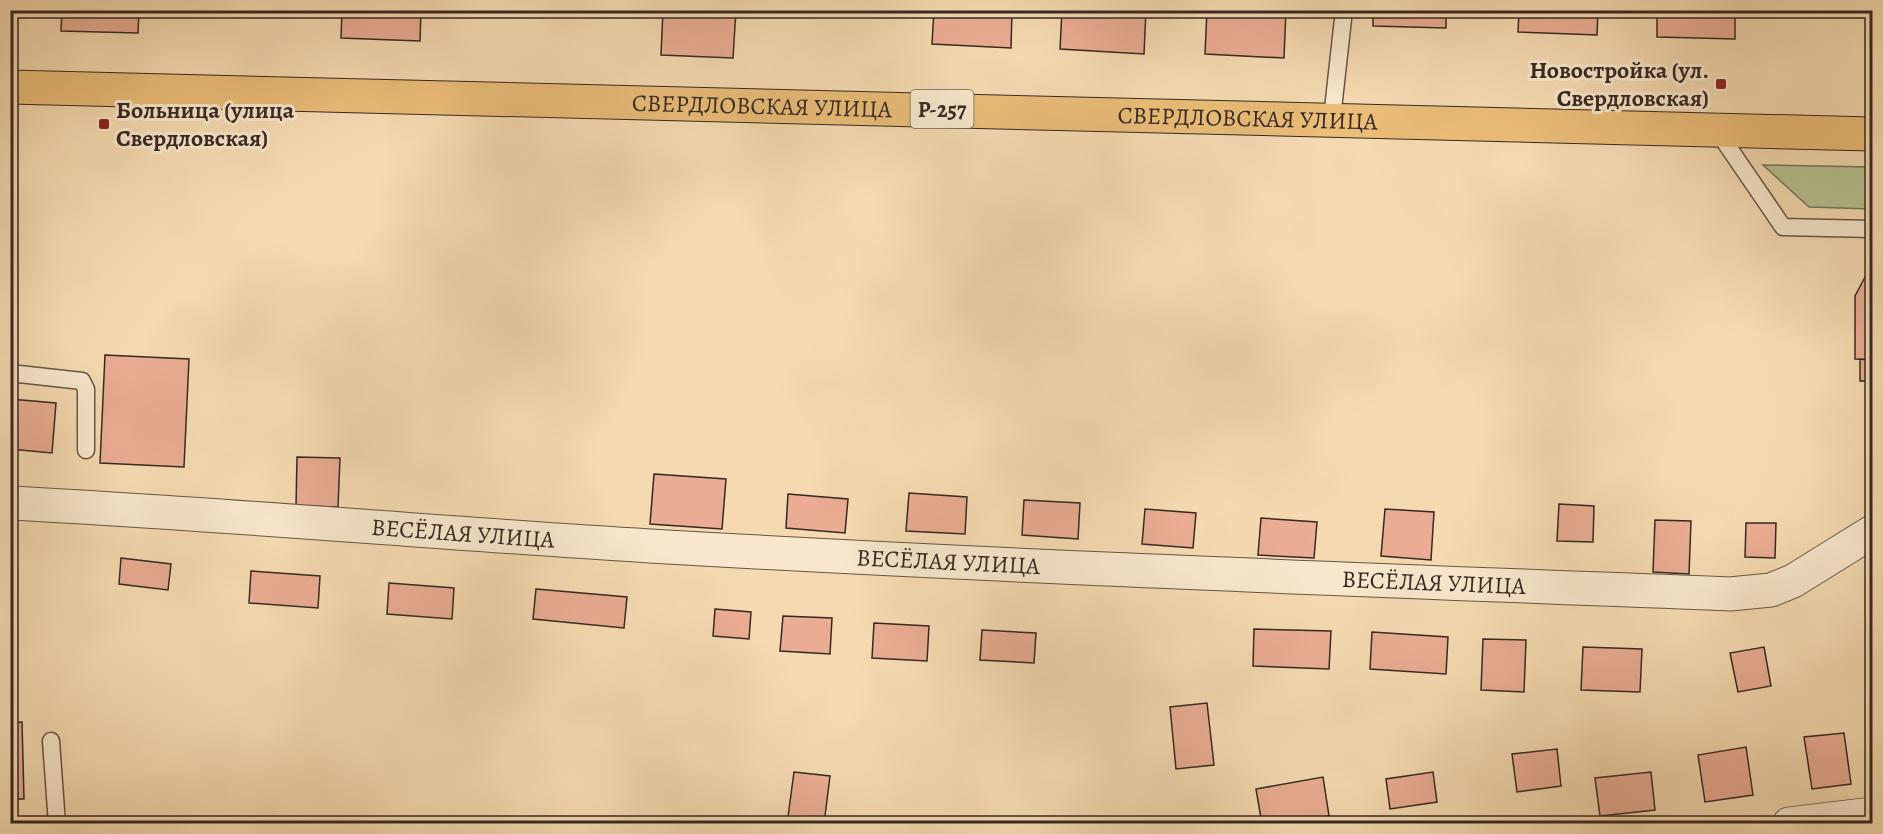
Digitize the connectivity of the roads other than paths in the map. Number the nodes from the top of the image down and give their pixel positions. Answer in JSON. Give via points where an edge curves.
{"nodes":[{"id":1,"x":1344,"y":10,"type":"edge"},
{"id":2,"x":10,"y":87,"type":"edge"},
{"id":3,"x":1332,"y":118,"type":"junction"},
{"id":4,"x":1715,"y":128,"type":"junction"},
{"id":5,"x":1872,"y":134,"type":"edge"},
{"id":6,"x":1872,"y":229,"type":"edge"},
{"id":7,"x":10,"y":373,"type":"edge"},
{"id":8,"x":86,"y":450,"type":"dead end"},
{"id":9,"x":10,"y":502,"type":"edge"},
{"id":10,"x":1872,"y":532,"type":"edge"},
{"id":11,"x":51,"y":741,"type":"dead end"},
{"id":12,"x":1872,"y":814,"type":"edge"},
{"id":13,"x":57,"y":824,"type":"edge"},
{"id":14,"x":1790,"y":824,"type":"edge"}],
"edges":[{"from":1,"to":3,"type":"lane"},
{"from":2,"to":3,"type":"highway","name":"СВЕРДЛОВСКАЯ УЛИЦА","number":"Р-257"},
{"from":3,"to":4,"type":"highway","name":"СВЕРДЛОВСКАЯ УЛИЦА","number":"Р-257"},
{"from":4,"to":5,"type":"highway","name":"СВЕРДЛОВСКАЯ УЛИЦА","number":"Р-257"},
{"from":4,"to":6,"type":"lane","via":[[1783,227]]},
{"from":7,"to":8,"type":"lane","via":[[82,381],[86,389]]},
{"from":9,"to":10,"type":"street","name":"ВЕСЁЛАЯ УЛИЦА","via":[[228,514],[649,546],[1730,594],[1771,590],[1793,581]]},
{"from":11,"to":13,"type":"lane"},
{"from":12,"to":14,"type":"street"}]}
